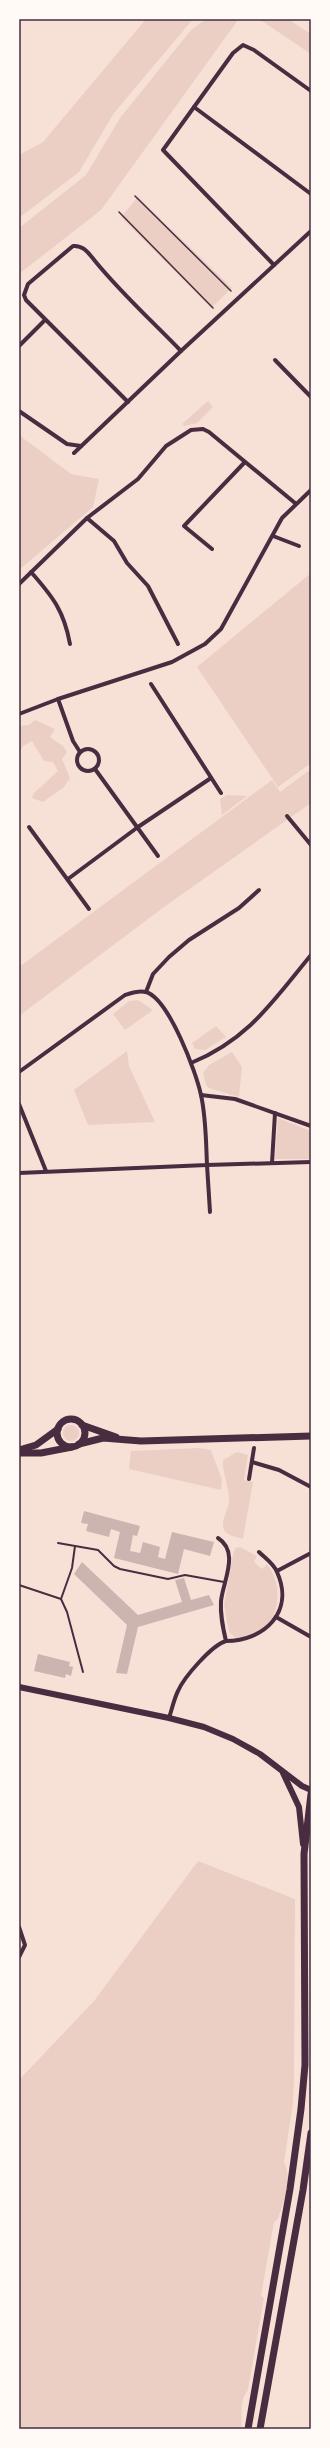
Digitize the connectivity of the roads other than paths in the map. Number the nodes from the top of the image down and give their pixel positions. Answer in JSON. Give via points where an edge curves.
{"nodes":[{"id":1,"x":311,"y":91,"type":"edge"},
{"id":2,"x":194,"y":107,"type":"junction"},
{"id":3,"x":311,"y":194,"type":"edge"},
{"id":4,"x":311,"y":231,"type":"edge"},
{"id":5,"x":274,"y":265,"type":"junction"},
{"id":6,"x":45,"y":320,"type":"junction"},
{"id":7,"x":19,"y":346,"type":"edge"},
{"id":8,"x":181,"y":351,"type":"junction"},
{"id":9,"x":275,"y":360,"type":"dead end"},
{"id":10,"x":311,"y":397,"type":"edge"},
{"id":11,"x":128,"y":402,"type":"junction"},
{"id":12,"x":19,"y":411,"type":"edge"},
{"id":13,"x":81,"y":446,"type":"junction"},
{"id":14,"x":74,"y":453,"type":"dead end"},
{"id":15,"x":244,"y":462,"type":"junction"},
{"id":16,"x":311,"y":490,"type":"edge"},
{"id":17,"x":295,"y":503,"type":"junction"},
{"id":18,"x":87,"y":518,"type":"junction"},
{"id":19,"x":273,"y":536,"type":"junction"},
{"id":20,"x":299,"y":546,"type":"dead end"},
{"id":21,"x":212,"y":549,"type":"dead end"},
{"id":22,"x":31,"y":572,"type":"junction"},
{"id":23,"x":19,"y":584,"type":"edge"},
{"id":24,"x":70,"y":644,"type":"dead end"},
{"id":25,"x":178,"y":644,"type":"dead end"},
{"id":26,"x":151,"y":684,"type":"dead end"},
{"id":27,"x":58,"y":699,"type":"junction"},
{"id":28,"x":19,"y":714,"type":"edge"},
{"id":29,"x":80,"y":752,"type":"junction"},
{"id":30,"x":95,"y":769,"type":"junction"},
{"id":31,"x":211,"y":778,"type":"junction"},
{"id":32,"x":221,"y":793,"type":"dead end"},
{"id":33,"x":287,"y":816,"type":"dead end"},
{"id":34,"x":29,"y":827,"type":"dead end"},
{"id":35,"x":138,"y":827,"type":"junction"},
{"id":36,"x":311,"y":845,"type":"edge"},
{"id":37,"x":158,"y":856,"type":"dead end"},
{"id":38,"x":68,"y":879,"type":"junction"},
{"id":39,"x":260,"y":890,"type":"dead end"},
{"id":40,"x":89,"y":909,"type":"dead end"},
{"id":41,"x":311,"y":955,"type":"edge"},
{"id":42,"x":146,"y":992,"type":"junction"},
{"id":43,"x":191,"y":1063,"type":"junction"},
{"id":44,"x":19,"y":1072,"type":"edge"},
{"id":45,"x":201,"y":1095,"type":"junction"},
{"id":46,"x":19,"y":1104,"type":"edge"},
{"id":47,"x":275,"y":1113,"type":"junction"},
{"id":48,"x":311,"y":1126,"type":"edge"},
{"id":49,"x":311,"y":1162,"type":"edge"},
{"id":50,"x":272,"y":1163,"type":"junction"},
{"id":51,"x":207,"y":1165,"type":"junction"},
{"id":52,"x":46,"y":1171,"type":"junction"},
{"id":53,"x":19,"y":1173,"type":"edge"},
{"id":54,"x":210,"y":1212,"type":"dead end"},
{"id":55,"x":82,"y":1425,"type":"junction"},
{"id":56,"x":58,"y":1429,"type":"junction"},
{"id":57,"x":311,"y":1436,"type":"edge"},
{"id":58,"x":134,"y":1441,"type":"junction"},
{"id":59,"x":77,"y":1445,"type":"junction"},
{"id":60,"x":254,"y":1448,"type":"dead end"},
{"id":61,"x":19,"y":1450,"type":"edge"},
{"id":62,"x":19,"y":1453,"type":"edge"},
{"id":63,"x":252,"y":1462,"type":"junction"},
{"id":64,"x":249,"y":1480,"type":"dead end"},
{"id":65,"x":311,"y":1487,"type":"edge"},
{"id":66,"x":218,"y":1538,"type":"dead end"},
{"id":67,"x":58,"y":1543,"type":"dead end"},
{"id":68,"x":75,"y":1546,"type":"junction"},
{"id":69,"x":259,"y":1552,"type":"dead end"},
{"id":70,"x":311,"y":1553,"type":"edge"},
{"id":71,"x":277,"y":1571,"type":"junction"},
{"id":72,"x":224,"y":1582,"type":"junction"},
{"id":73,"x":19,"y":1584,"type":"edge"},
{"id":74,"x":61,"y":1599,"type":"junction"},
{"id":75,"x":276,"y":1617,"type":"junction"},
{"id":76,"x":311,"y":1637,"type":"edge"},
{"id":77,"x":226,"y":1641,"type":"junction"},
{"id":78,"x":83,"y":1672,"type":"dead end"},
{"id":79,"x":19,"y":1687,"type":"edge"},
{"id":80,"x":169,"y":1718,"type":"junction"},
{"id":81,"x":281,"y":1770,"type":"junction"},
{"id":82,"x":311,"y":1790,"type":"edge"},
{"id":83,"x":311,"y":1794,"type":"edge"},
{"id":84,"x":304,"y":1854,"type":"junction"},
{"id":85,"x":19,"y":1927,"type":"edge"},
{"id":86,"x":19,"y":1957,"type":"edge"},
{"id":87,"x":311,"y":2133,"type":"edge"},
{"id":88,"x":294,"y":2163,"type":"junction"},
{"id":89,"x":307,"y":2165,"type":"junction"},
{"id":90,"x":248,"y":2429,"type":"edge"},
{"id":91,"x":260,"y":2429,"type":"edge"}],
"edges":[{"from":1,"to":2,"type":"street","via":[[254,50],[243,46],[233,53]]},
{"from":2,"to":3,"type":"street"},
{"from":2,"to":5,"type":"street","via":[[163,150]]},
{"from":4,"to":5,"type":"street"},
{"from":5,"to":8,"type":"street"},
{"from":6,"to":7,"type":"street"},
{"from":6,"to":8,"type":"street","via":[[26,300],[24,295],[28,284],[73,246],[78,246],[85,249],[112,283]]},
{"from":6,"to":11,"type":"street"},
{"from":8,"to":11,"type":"street"},
{"from":9,"to":10,"type":"street"},
{"from":11,"to":13,"type":"street"},
{"from":12,"to":13,"type":"street","via":[[67,444]]},
{"from":13,"to":14,"type":"street"},
{"from":15,"to":17,"type":"street"},
{"from":15,"to":18,"type":"street","via":[[209,432],[203,429],[191,430],[166,446],[129,487]]},
{"from":15,"to":21,"type":"street","via":[[184,526]]},
{"from":16,"to":17,"type":"street"},
{"from":17,"to":19,"type":"street","via":[[282,518]]},
{"from":18,"to":22,"type":"street"},
{"from":18,"to":25,"type":"street","via":[[114,541],[127,563],[148,586]]},
{"from":19,"to":20,"type":"street"},
{"from":19,"to":27,"type":"street","via":[[221,629],[205,644],[172,662]]},
{"from":22,"to":23,"type":"street"},
{"from":22,"to":24,"type":"street","via":[[48,592],[66,621]]},
{"from":26,"to":31,"type":"street"},
{"from":27,"to":28,"type":"street"},
{"from":27,"to":29,"type":"street"},
{"from":29,"to":30,"type":"street","via":[[77,761],[79,767],[85,770]]},
{"from":29,"to":30,"type":"street","via":[[87,748],[97,752],[99,762]]},
{"from":30,"to":35,"type":"street"},
{"from":31,"to":32,"type":"street"},
{"from":31,"to":35,"type":"street"},
{"from":33,"to":36,"type":"street"},
{"from":34,"to":38,"type":"street"},
{"from":35,"to":37,"type":"street"},
{"from":35,"to":38,"type":"street"},
{"from":38,"to":40,"type":"street"},
{"from":39,"to":42,"type":"street","via":[[239,908],[189,940],[169,957],[154,974]]},
{"from":41,"to":43,"type":"street","via":[[269,1008],[243,1034]]},
{"from":42,"to":43,"type":"street","via":[[154,997],[178,1032]]},
{"from":42,"to":44,"type":"street","via":[[135,991],[125,994]]},
{"from":43,"to":45,"type":"street"},
{"from":45,"to":47,"type":"street","via":[[235,1099]]},
{"from":45,"to":51,"type":"street"},
{"from":46,"to":52,"type":"street"},
{"from":47,"to":48,"type":"street"},
{"from":47,"to":50,"type":"street"},
{"from":49,"to":50,"type":"street"},
{"from":50,"to":51,"type":"street"},
{"from":51,"to":52,"type":"street"},
{"from":51,"to":54,"type":"street"},
{"from":52,"to":53,"type":"street"},
{"from":55,"to":56,"type":"main road","via":[[71,1419],[63,1422]]},
{"from":55,"to":58,"type":"main road"},
{"from":55,"to":59,"type":"main road","via":[[84,1437]]},
{"from":56,"to":59,"type":"main road","via":[[60,1441],[66,1446]]},
{"from":56,"to":61,"type":"main road","via":[[36,1445]]},
{"from":57,"to":58,"type":"main road"},
{"from":58,"to":59,"type":"main road","via":[[103,1438]]},
{"from":59,"to":62,"type":"main road","via":[[58,1451]]},
{"from":60,"to":63,"type":"street"},
{"from":63,"to":64,"type":"street"},
{"from":63,"to":65,"type":"street","via":[[279,1470]]},
{"from":66,"to":72,"type":"street","via":[[225,1543],[229,1555]]},
{"from":67,"to":68,"type":"lane"},
{"from":68,"to":72,"type":"lane","via":[[98,1550],[120,1569],[168,1579],[185,1575]]},
{"from":68,"to":74,"type":"lane","via":[[72,1568]]},
{"from":69,"to":71,"type":"street"},
{"from":70,"to":71,"type":"street"},
{"from":71,"to":75,"type":"street","via":[[282,1591]]},
{"from":72,"to":77,"type":"street","via":[[221,1611]]},
{"from":73,"to":74,"type":"lane"},
{"from":74,"to":78,"type":"lane"},
{"from":75,"to":76,"type":"street"},
{"from":75,"to":77,"type":"street","via":[[258,1635],[249,1639]]},
{"from":77,"to":80,"type":"street","via":[[217,1645],[186,1678],[178,1690]]},
{"from":79,"to":80,"type":"main road"},
{"from":80,"to":81,"type":"main road","via":[[204,1727],[233,1739],[260,1754]]},
{"from":81,"to":82,"type":"main road"},
{"from":81,"to":84,"type":"main road","via":[[299,1807]]},
{"from":83,"to":84,"type":"main road"},
{"from":84,"to":88,"type":"main road","via":[[305,2065]]},
{"from":85,"to":86,"type":"street","via":[[25,1945]]},
{"from":87,"to":89,"type":"main road"},
{"from":88,"to":89,"type":"main road"},
{"from":88,"to":90,"type":"main road"},
{"from":89,"to":91,"type":"main road"}]}
